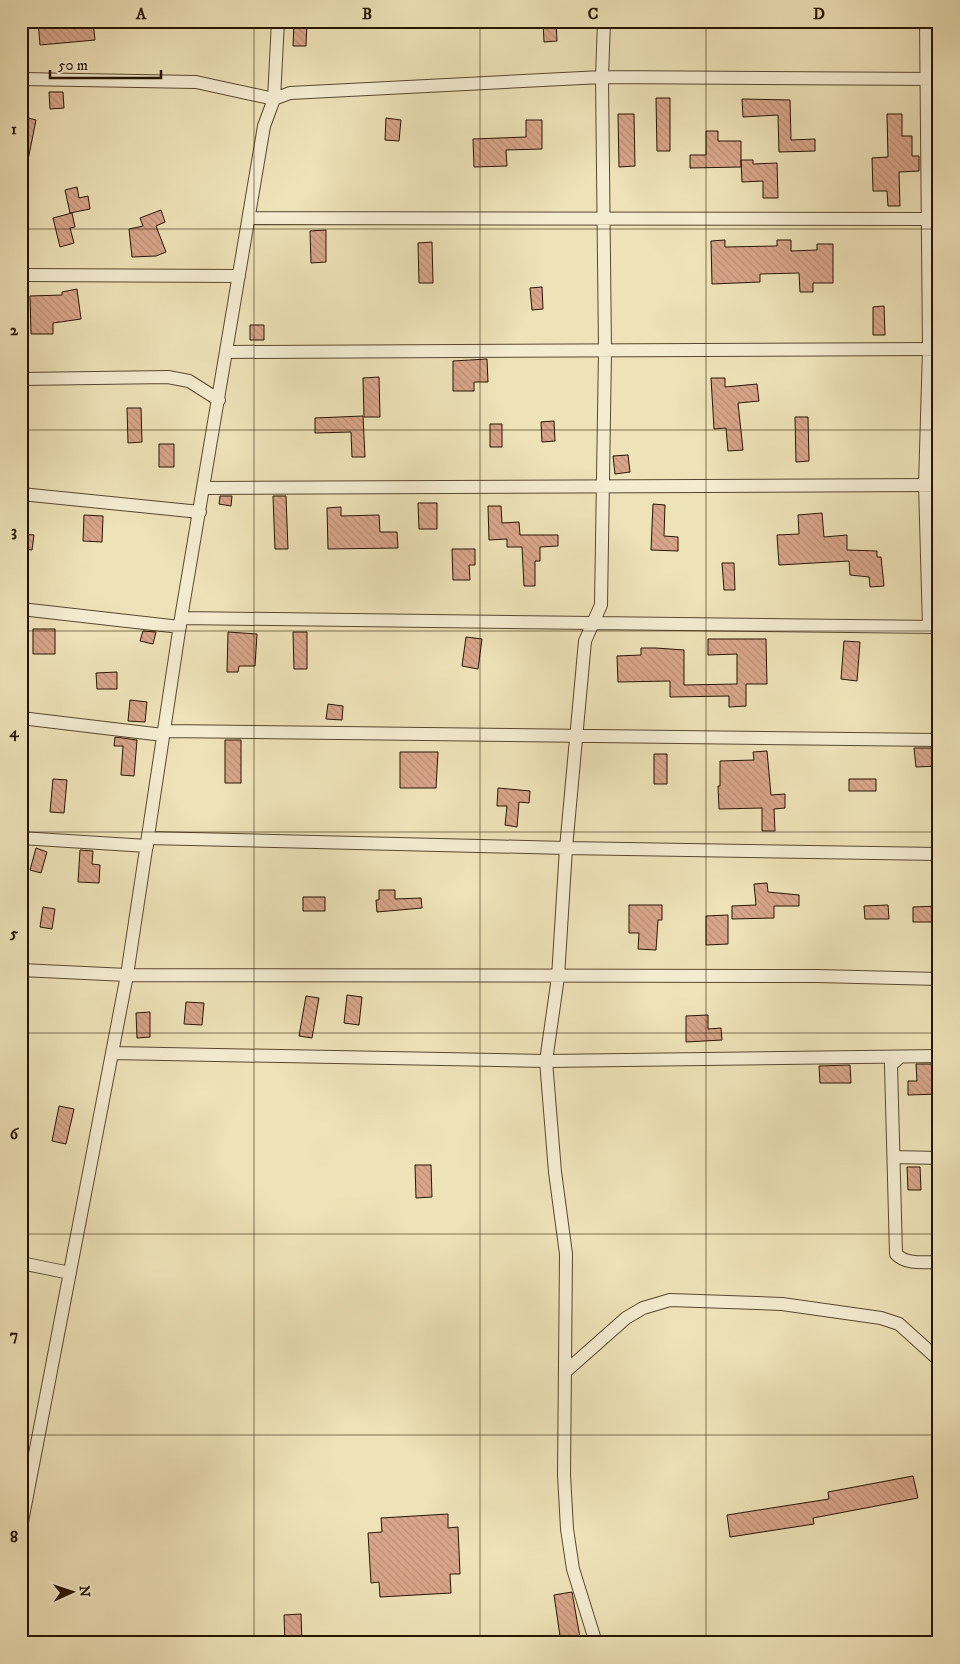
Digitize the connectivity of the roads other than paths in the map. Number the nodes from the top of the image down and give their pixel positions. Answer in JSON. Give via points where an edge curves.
{"nodes":[{"id":1,"x":278,"y":21,"type":"edge"},
{"id":2,"x":604,"y":21,"type":"edge"},
{"id":3,"x":926,"y":21,"type":"edge"},
{"id":4,"x":602,"y":77,"type":"junction"},
{"id":5,"x":21,"y":79,"type":"edge"},
{"id":6,"x":932,"y":79,"type":"edge"},
{"id":7,"x":274,"y":100,"type":"junction"},
{"id":8,"x":602,"y":217,"type":"junction"},
{"id":9,"x":249,"y":218,"type":"junction"},
{"id":10,"x":933,"y":219,"type":"edge"},
{"id":11,"x":21,"y":275,"type":"edge"},
{"id":12,"x":239,"y":276,"type":"junction"},
{"id":13,"x":934,"y":349,"type":"edge"},
{"id":14,"x":605,"y":351,"type":"junction"},
{"id":15,"x":226,"y":352,"type":"junction"},
{"id":16,"x":21,"y":379,"type":"edge"},
{"id":17,"x":219,"y":400,"type":"junction"},
{"id":18,"x":925,"y":485,"type":"junction"},
{"id":19,"x":939,"y":485,"type":"edge"},
{"id":20,"x":603,"y":486,"type":"junction"},
{"id":21,"x":204,"y":488,"type":"junction"},
{"id":22,"x":21,"y":494,"type":"edge"},
{"id":23,"x":200,"y":512,"type":"junction"},
{"id":24,"x":21,"y":609,"type":"edge"},
{"id":25,"x":181,"y":622,"type":"junction"},
{"id":26,"x":593,"y":623,"type":"junction"},
{"id":27,"x":934,"y":627,"type":"edge"},
{"id":28,"x":21,"y":718,"type":"edge"},
{"id":29,"x":164,"y":733,"type":"junction"},
{"id":30,"x":576,"y":735,"type":"junction"},
{"id":31,"x":939,"y":740,"type":"edge"},
{"id":32,"x":21,"y":838,"type":"edge"},
{"id":33,"x":147,"y":842,"type":"junction"},
{"id":34,"x":566,"y":848,"type":"junction"},
{"id":35,"x":939,"y":854,"type":"edge"},
{"id":36,"x":21,"y":970,"type":"edge"},
{"id":37,"x":127,"y":976,"type":"junction"},
{"id":38,"x":558,"y":977,"type":"junction"},
{"id":39,"x":939,"y":979,"type":"edge"},
{"id":40,"x":112,"y":1053,"type":"junction"},
{"id":41,"x":939,"y":1056,"type":"edge"},
{"id":42,"x":900,"y":1057,"type":"junction"},
{"id":43,"x":546,"y":1060,"type":"junction"},
{"id":44,"x":894,"y":1157,"type":"junction"},
{"id":45,"x":939,"y":1158,"type":"edge"},
{"id":46,"x":939,"y":1262,"type":"edge"},
{"id":47,"x":21,"y":1264,"type":"edge"},
{"id":48,"x":70,"y":1273,"type":"junction"},
{"id":49,"x":939,"y":1360,"type":"edge"},
{"id":50,"x":565,"y":1372,"type":"junction"},
{"id":51,"x":21,"y":1527,"type":"edge"},
{"id":52,"x":596,"y":1643,"type":"edge"}],
"edges":[{"from":1,"to":7,"type":"street"},
{"from":2,"to":4,"type":"street"},
{"from":3,"to":6,"type":"street"},
{"from":4,"to":6,"type":"street"},
{"from":4,"to":7,"type":"street","via":[[290,94]]},
{"from":4,"to":8,"type":"street"},
{"from":5,"to":7,"type":"street","via":[[196,82]]},
{"from":6,"to":10,"type":"street"},
{"from":7,"to":9,"type":"street","via":[[264,126]]},
{"from":8,"to":9,"type":"street"},
{"from":8,"to":10,"type":"street"},
{"from":8,"to":14,"type":"street"},
{"from":9,"to":12,"type":"street"},
{"from":10,"to":13,"type":"street"},
{"from":11,"to":12,"type":"street"},
{"from":12,"to":15,"type":"street"},
{"from":13,"to":14,"type":"street"},
{"from":13,"to":18,"type":"street"},
{"from":14,"to":15,"type":"street"},
{"from":14,"to":20,"type":"street"},
{"from":15,"to":17,"type":"street"},
{"from":16,"to":17,"type":"street","via":[[168,377],[189,381]]},
{"from":17,"to":21,"type":"street"},
{"from":18,"to":19,"type":"street"},
{"from":18,"to":20,"type":"street"},
{"from":18,"to":27,"type":"street"},
{"from":20,"to":21,"type":"street"},
{"from":20,"to":26,"type":"street","via":[[601,605]]},
{"from":21,"to":23,"type":"street"},
{"from":22,"to":23,"type":"street"},
{"from":23,"to":25,"type":"street"},
{"from":24,"to":25,"type":"street"},
{"from":25,"to":26,"type":"street"},
{"from":25,"to":29,"type":"street"},
{"from":26,"to":27,"type":"street"},
{"from":26,"to":30,"type":"street","via":[[585,641]]},
{"from":28,"to":29,"type":"street"},
{"from":29,"to":30,"type":"street"},
{"from":29,"to":33,"type":"street"},
{"from":30,"to":31,"type":"street"},
{"from":30,"to":34,"type":"street"},
{"from":32,"to":33,"type":"street"},
{"from":33,"to":34,"type":"street"},
{"from":33,"to":37,"type":"street"},
{"from":34,"to":35,"type":"street"},
{"from":34,"to":38,"type":"street"},
{"from":36,"to":37,"type":"street"},
{"from":37,"to":38,"type":"street"},
{"from":37,"to":40,"type":"street"},
{"from":38,"to":39,"type":"street"},
{"from":38,"to":43,"type":"street"},
{"from":40,"to":43,"type":"street"},
{"from":40,"to":48,"type":"street"},
{"from":41,"to":42,"type":"street"},
{"from":42,"to":43,"type":"street"},
{"from":42,"to":44,"type":"street","via":[[891,1065]]},
{"from":43,"to":50,"type":"street","via":[[555,1172],[566,1254]]},
{"from":44,"to":45,"type":"street"},
{"from":44,"to":46,"type":"street","via":[[896,1254],[911,1262]]},
{"from":47,"to":48,"type":"street"},
{"from":48,"to":51,"type":"street"},
{"from":49,"to":50,"type":"street","via":[[899,1324],[881,1318],[782,1304],[670,1300],[643,1308],[626,1318]]},
{"from":50,"to":52,"type":"street","via":[[567,1529],[573,1569]]}]}
